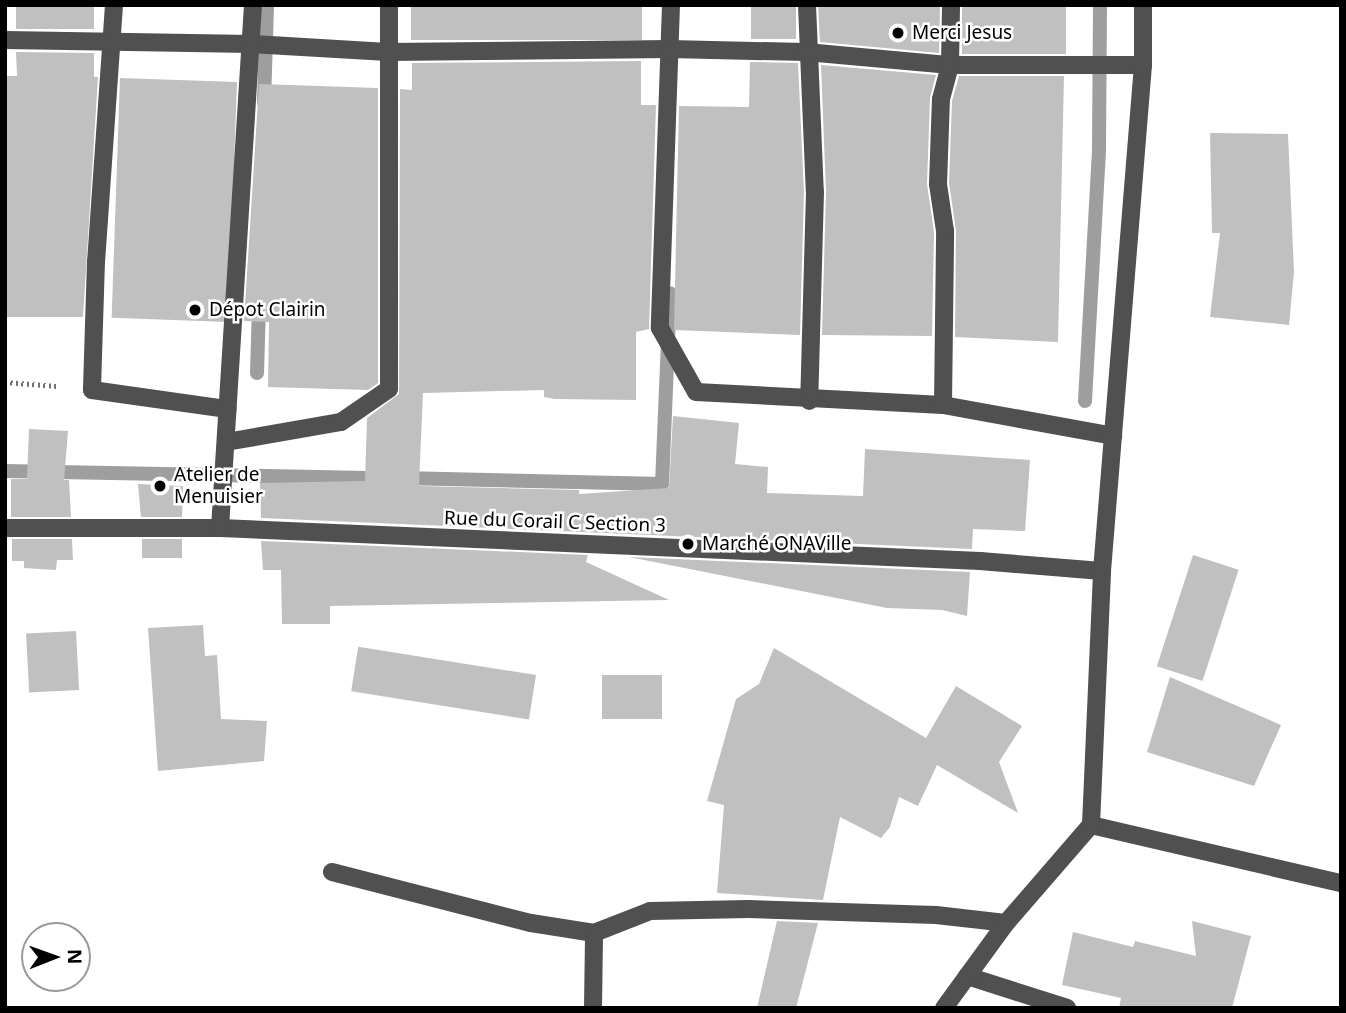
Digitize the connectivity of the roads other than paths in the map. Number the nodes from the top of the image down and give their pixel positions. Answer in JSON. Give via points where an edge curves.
{"nodes":[{"id":1,"x":114,"y":5,"type":"edge"},
{"id":2,"x":253,"y":5,"type":"edge"},
{"id":3,"x":389,"y":5,"type":"edge"},
{"id":4,"x":671,"y":5,"type":"edge"},
{"id":5,"x":807,"y":5,"type":"edge"},
{"id":6,"x":951,"y":5,"type":"edge"},
{"id":7,"x":1143,"y":5,"type":"edge"},
{"id":8,"x":5,"y":40,"type":"edge"},
{"id":9,"x":113,"y":43,"type":"junction"},
{"id":10,"x":252,"y":44,"type":"junction"},
{"id":11,"x":670,"y":48,"type":"junction"},
{"id":12,"x":388,"y":52,"type":"junction"},
{"id":13,"x":806,"y":52,"type":"junction"},
{"id":14,"x":950,"y":65,"type":"junction"},
{"id":15,"x":1143,"y":65,"type":"junction"},
{"id":16,"x":809,"y":401,"type":"junction"},
{"id":17,"x":943,"y":405,"type":"junction"},
{"id":18,"x":228,"y":409,"type":"junction"},
{"id":19,"x":1113,"y":436,"type":"junction"},
{"id":20,"x":226,"y":442,"type":"junction"},
{"id":21,"x":5,"y":528,"type":"edge"},
{"id":22,"x":220,"y":528,"type":"junction"},
{"id":23,"x":1102,"y":570,"type":"junction"},
{"id":24,"x":1091,"y":825,"type":"junction"},
{"id":25,"x":332,"y":872,"type":"dead end"},
{"id":26,"x":1341,"y":883,"type":"edge"},
{"id":27,"x":1006,"y":923,"type":"junction"},
{"id":28,"x":594,"y":933,"type":"junction"},
{"id":29,"x":967,"y":976,"type":"junction"},
{"id":30,"x":593,"y":1008,"type":"edge"},
{"id":31,"x":944,"y":1008,"type":"edge"},
{"id":32,"x":1067,"y":1008,"type":"edge"}],
"edges":[{"from":1,"to":9,"type":"street"},
{"from":2,"to":10,"type":"street"},
{"from":3,"to":12,"type":"street"},
{"from":4,"to":11,"type":"street"},
{"from":5,"to":13,"type":"street"},
{"from":6,"to":14,"type":"street"},
{"from":7,"to":15,"type":"street"},
{"from":8,"to":9,"type":"street"},
{"from":9,"to":10,"type":"street"},
{"from":9,"to":18,"type":"street","via":[[96,261],[93,390]]},
{"from":10,"to":12,"type":"street"},
{"from":10,"to":18,"type":"street"},
{"from":11,"to":12,"type":"street"},
{"from":11,"to":13,"type":"street"},
{"from":11,"to":16,"type":"street","via":[[660,328],[695,391]]},
{"from":12,"to":20,"type":"street","via":[[389,389],[341,422]]},
{"from":13,"to":14,"type":"street"},
{"from":13,"to":16,"type":"street","via":[[815,192]]},
{"from":14,"to":15,"type":"street"},
{"from":14,"to":17,"type":"street","via":[[941,99],[938,184],[945,231]]},
{"from":15,"to":19,"type":"street"},
{"from":16,"to":17,"type":"street"},
{"from":17,"to":19,"type":"street"},
{"from":18,"to":20,"type":"street"},
{"from":19,"to":23,"type":"street"},
{"from":20,"to":22,"type":"street"},
{"from":21,"to":22,"type":"street","name":"Rue du Corail C Section 3"},
{"from":22,"to":23,"type":"street","name":"Rue du Corail C Section 3","via":[[966,560]]},
{"from":23,"to":24,"type":"street"},
{"from":24,"to":26,"type":"street"},
{"from":24,"to":27,"type":"street"},
{"from":25,"to":28,"type":"street","via":[[531,923]]},
{"from":27,"to":28,"type":"street","via":[[936,915],[748,908],[650,911]]},
{"from":27,"to":29,"type":"street"},
{"from":28,"to":30,"type":"street"},
{"from":29,"to":31,"type":"street"},
{"from":29,"to":32,"type":"street"}]}
